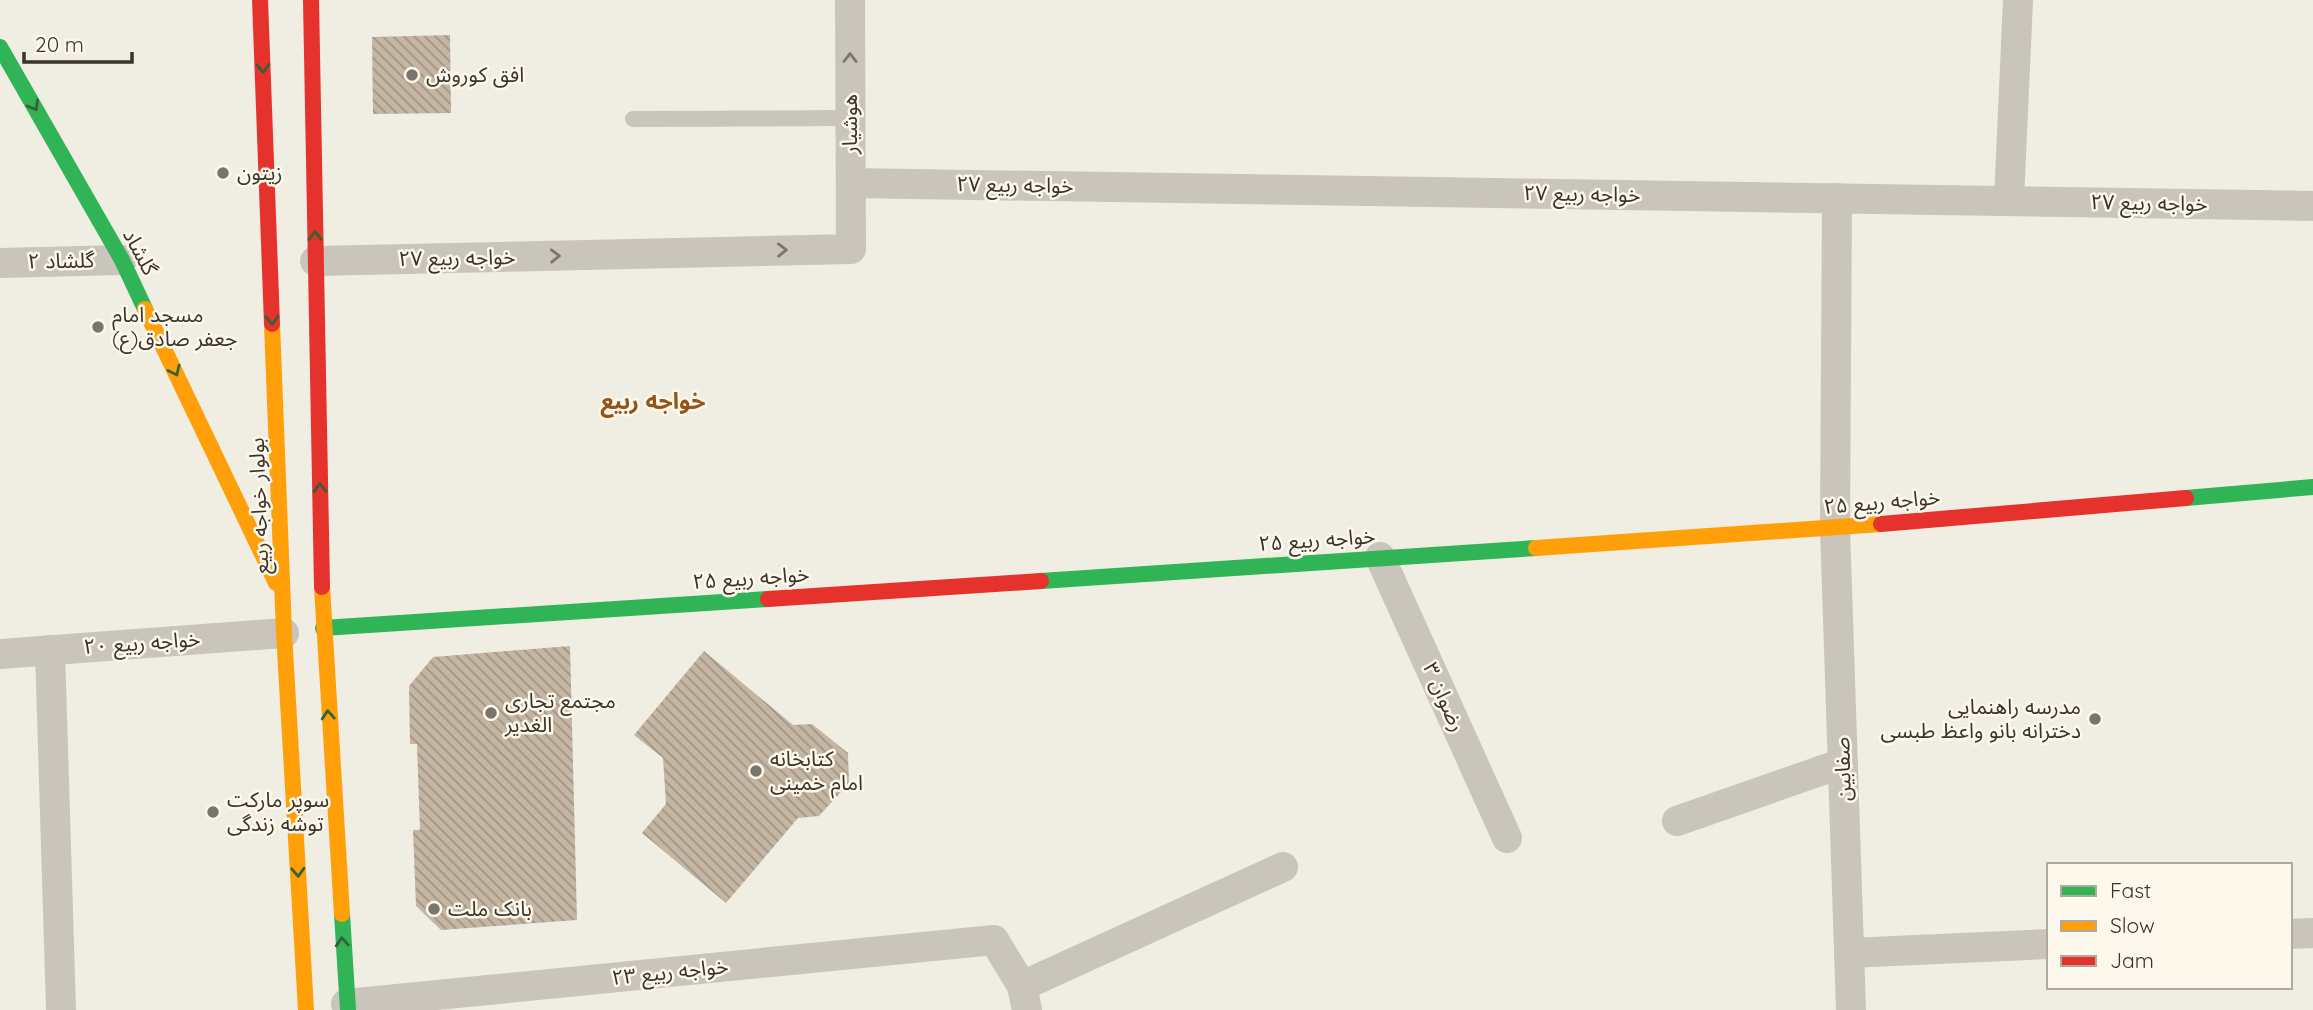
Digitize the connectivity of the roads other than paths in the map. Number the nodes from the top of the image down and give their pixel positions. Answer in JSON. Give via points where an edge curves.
{"nodes":[{"id":1,"x":260,"y":0,"type":"edge"},
{"id":2,"x":311,"y":0,"type":"edge"},
{"id":3,"x":850,"y":0,"type":"edge"},
{"id":4,"x":2018,"y":0,"type":"edge"},
{"id":5,"x":0,"y":47,"type":"edge"},
{"id":6,"x":633,"y":118,"type":"dead end"},
{"id":7,"x":850,"y":118,"type":"junction"},
{"id":8,"x":851,"y":183,"type":"junction"},
{"id":9,"x":1837,"y":198,"type":"junction"},
{"id":10,"x":2009,"y":200,"type":"junction"},
{"id":11,"x":2313,"y":206,"type":"edge"},
{"id":12,"x":851,"y":249,"type":"joint"},
{"id":13,"x":122,"y":260,"type":"junction"},
{"id":14,"x":315,"y":261,"type":"junction"},
{"id":15,"x":0,"y":263,"type":"edge"},
{"id":16,"x":2313,"y":487,"type":"edge"},
{"id":17,"x":1835,"y":528,"type":"junction"},
{"id":18,"x":1380,"y":557,"type":"junction"},
{"id":19,"x":283,"y":597,"type":"junction"},
{"id":20,"x":323,"y":628,"type":"junction"},
{"id":21,"x":284,"y":633,"type":"junction"},
{"id":22,"x":50,"y":650,"type":"junction"},
{"id":23,"x":0,"y":654,"type":"edge"},
{"id":24,"x":1843,"y":763,"type":"junction"},
{"id":25,"x":1677,"y":821,"type":"dead end"},
{"id":26,"x":1507,"y":838,"type":"dead end"},
{"id":27,"x":1283,"y":867,"type":"dead end"},
{"id":28,"x":2313,"y":933,"type":"edge"},
{"id":29,"x":2292,"y":934,"type":"edge"},
{"id":30,"x":2047,"y":944,"type":"edge"},
{"id":31,"x":1849,"y":953,"type":"junction"},
{"id":32,"x":1025,"y":998,"type":"edge"},
{"id":33,"x":347,"y":1007,"type":"edge"},
{"id":34,"x":61,"y":1010,"type":"edge"},
{"id":35,"x":306,"y":1010,"type":"edge"},
{"id":36,"x":1851,"y":1010,"type":"edge"}],
"edges":[{"from":1,"to":19,"type":"street","name":"بولوار خواجه ربیع","one_way":true},
{"from":14,"to":2,"type":"street","one_way":true},
{"from":7,"to":3,"type":"street","name":"هوشیار","one_way":true},
{"from":4,"to":10,"type":"street"},
{"from":5,"to":13,"type":"street","name":"گلشاد","one_way":true},
{"from":6,"to":7,"type":"lane"},
{"from":7,"to":8,"type":"street","name":"هوشیار"},
{"from":8,"to":9,"type":"street","name":"خواجه ربیع ۲۷"},
{"from":8,"to":12,"type":"street","name":"هوشیار"},
{"from":9,"to":10,"type":"street","name":"خواجه ربیع ۲۷"},
{"from":9,"to":17,"type":"street","name":"صفابین"},
{"from":10,"to":11,"type":"street","name":"خواجه ربیع ۲۷"},
{"from":14,"to":12,"type":"street","name":"خواجه ربیع ۲۷","one_way":true},
{"from":13,"to":15,"type":"street","name":"گلشاد ۲"},
{"from":13,"to":19,"type":"street","name":"گلشاد","one_way":true},
{"from":20,"to":14,"type":"street","one_way":true},
{"from":16,"to":17,"type":"street","name":"خواجه ربیع ۲۵"},
{"from":17,"to":18,"type":"street","name":"خواجه ربیع ۲۵"},
{"from":17,"to":24,"type":"street","name":"صفابین"},
{"from":18,"to":20,"type":"street","name":"خواجه ربیع ۲۵"},
{"from":18,"to":26,"type":"street","name":"رضوان ۳"},
{"from":19,"to":21,"type":"street","name":"بولوار خواجه ربیع"},
{"from":33,"to":20,"type":"street","one_way":true},
{"from":21,"to":22,"type":"street","name":"خواجه ربیع ۲۰"},
{"from":21,"to":35,"type":"street","name":"بولوار خواجه ربیع","one_way":true},
{"from":22,"to":23,"type":"street","name":"خواجه ربیع ۲۰"},
{"from":22,"to":34,"type":"street"},
{"from":24,"to":25,"type":"street"},
{"from":24,"to":31,"type":"street","name":"صفابین"},
{"from":27,"to":32,"type":"street"},
{"from":28,"to":29,"type":"street"},
{"from":30,"to":31,"type":"street"},
{"from":31,"to":36,"type":"street","name":"صفابین"},
{"from":32,"to":33,"type":"street","name":"خواجه ربیع ۲۳","via":[[994,940]]}]}
